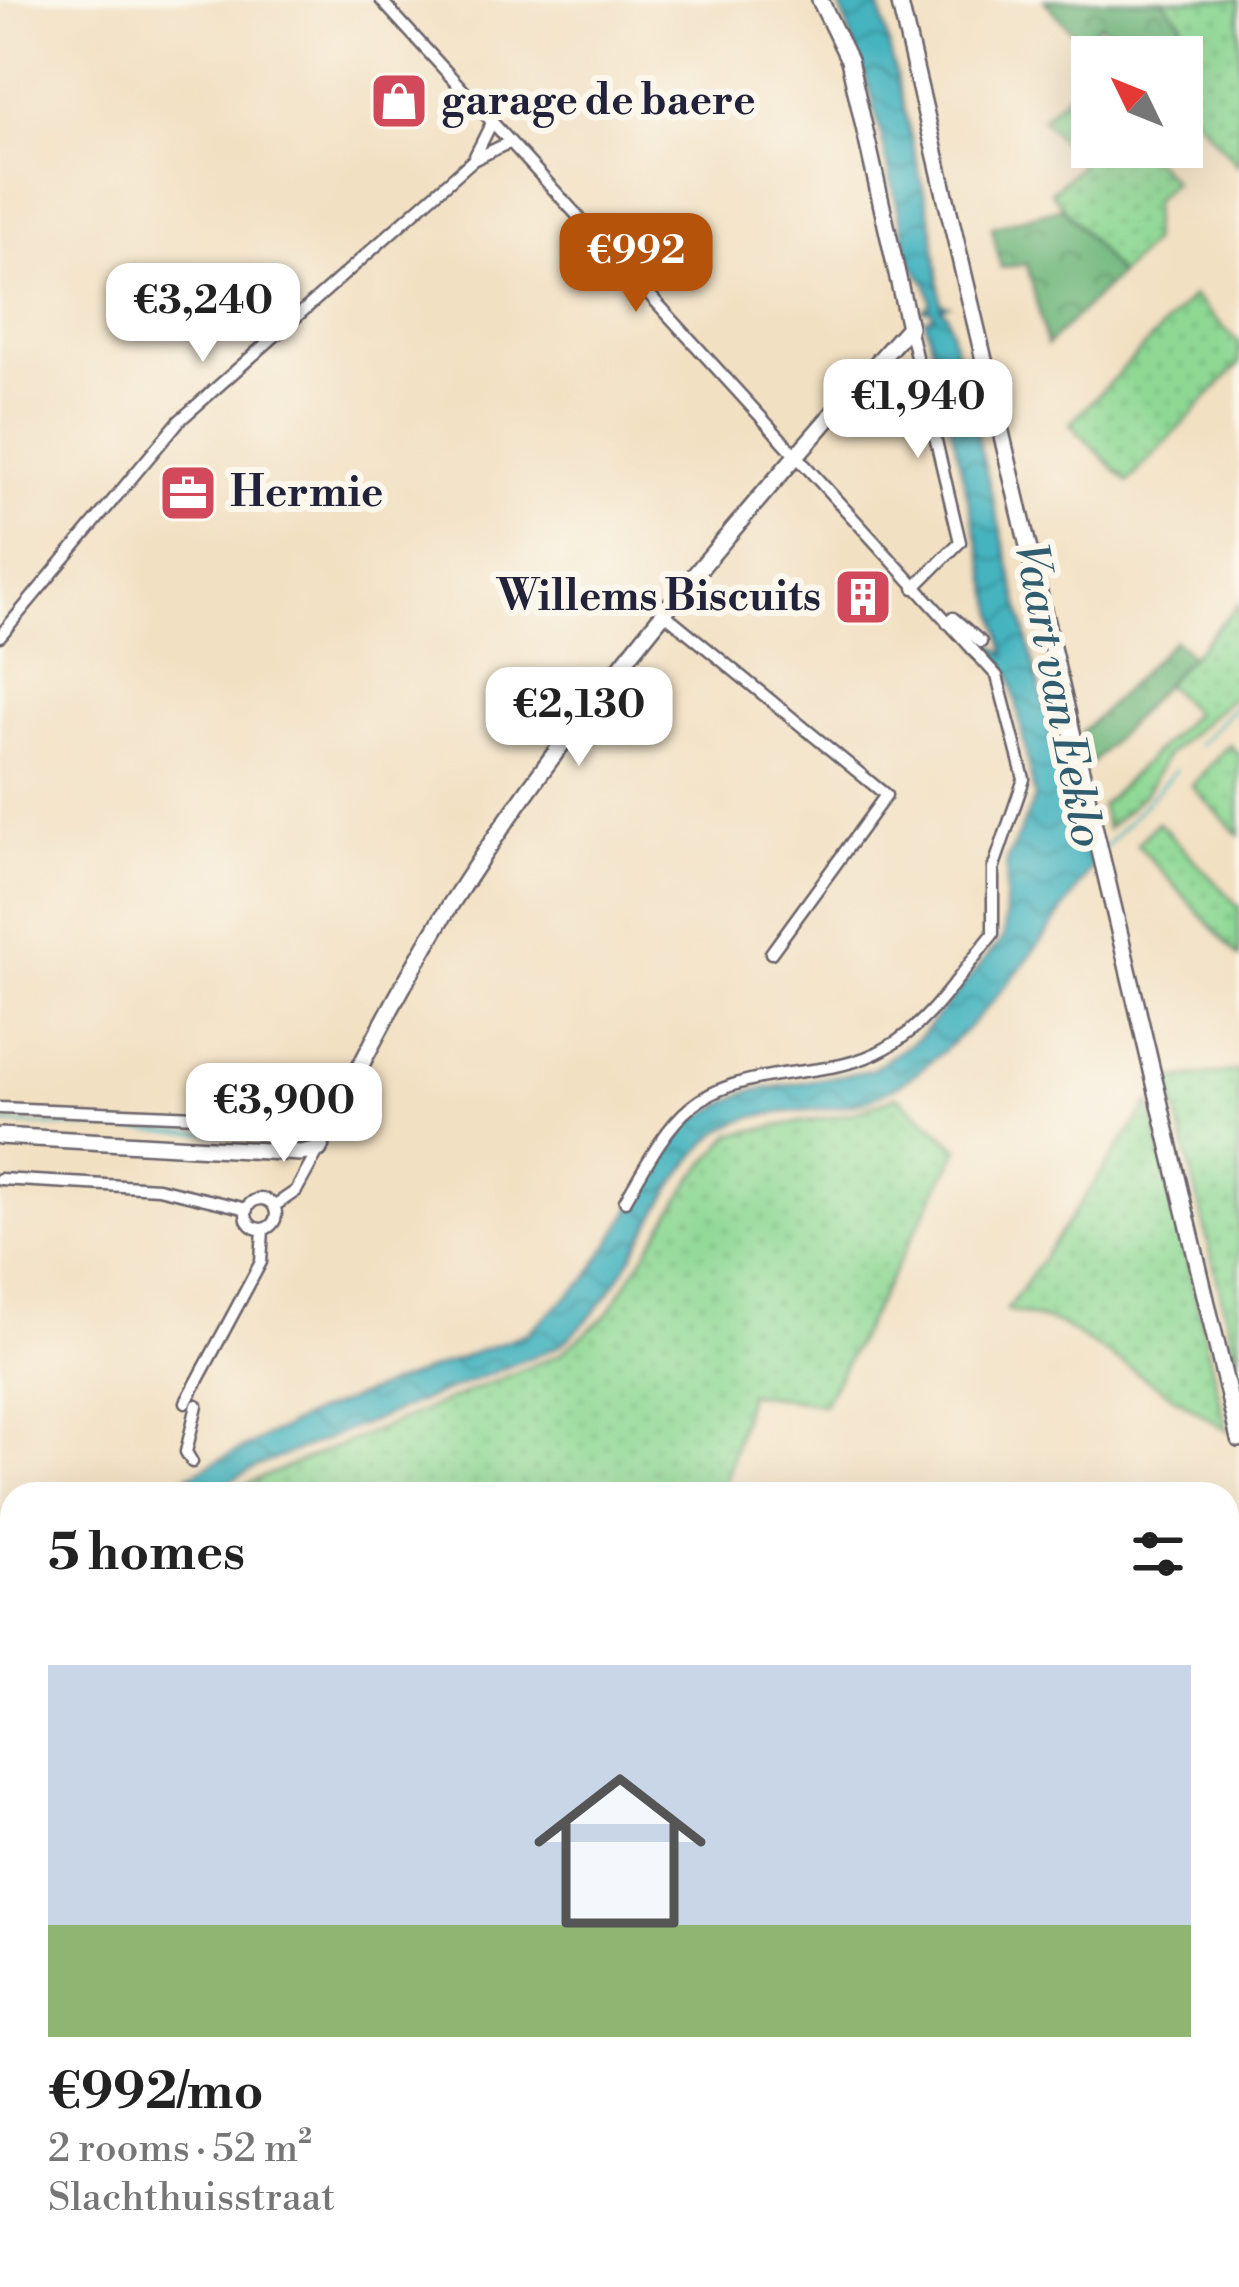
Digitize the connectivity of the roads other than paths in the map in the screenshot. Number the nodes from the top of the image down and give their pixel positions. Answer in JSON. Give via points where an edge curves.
{"nodes":[{"id":1,"x":381,"y":0,"type":"edge"},
{"id":2,"x":820,"y":0,"type":"edge"},
{"id":3,"x":899,"y":0,"type":"edge"},
{"id":4,"x":492,"y":122,"type":"junction"},
{"id":5,"x":510,"y":142,"type":"junction"},
{"id":6,"x":472,"y":160,"type":"junction"},
{"id":7,"x":909,"y":327,"type":"junction"},
{"id":8,"x":796,"y":456,"type":"junction"},
{"id":9,"x":914,"y":588,"type":"junction"},
{"id":10,"x":665,"y":614,"type":"junction"},
{"id":11,"x":947,"y":623,"type":"junction"},
{"id":12,"x":0,"y":636,"type":"edge"},
{"id":13,"x":981,"y":642,"type":"dead end"},
{"id":14,"x":770,"y":952,"type":"dead end"},
{"id":15,"x":354,"y":1078,"type":"junction"},
{"id":16,"x":0,"y":1108,"type":"edge"},
{"id":17,"x":0,"y":1136,"type":"edge"},
{"id":18,"x":319,"y":1149,"type":"junction"},
{"id":19,"x":0,"y":1179,"type":"edge"},
{"id":20,"x":625,"y":1202,"type":"dead end"},
{"id":21,"x":274,"y":1206,"type":"junction"},
{"id":22,"x":247,"y":1209,"type":"junction"},
{"id":23,"x":263,"y":1229,"type":"junction"},
{"id":24,"x":1235,"y":1389,"type":"edge"},
{"id":25,"x":1239,"y":1439,"type":"edge"},
{"id":26,"x":192,"y":1462,"type":"dead end"}],
"edges":[{"from":1,"to":4,"type":"street"},
{"from":2,"to":7,"type":"main road","via":[[849,60]]},
{"from":3,"to":24,"type":"main road"},
{"from":4,"to":5,"type":"street"},
{"from":4,"to":6,"type":"street"},
{"from":5,"to":6,"type":"street"},
{"from":5,"to":8,"type":"street"},
{"from":6,"to":12,"type":"street","via":[[179,421]]},
{"from":7,"to":8,"type":"main road"},
{"from":7,"to":9,"type":"street","via":[[960,542]]},
{"from":8,"to":9,"type":"street"},
{"from":8,"to":10,"type":"main road"},
{"from":9,"to":11,"type":"street"},
{"from":10,"to":14,"type":"street","via":[[886,795]]},
{"from":10,"to":15,"type":"main road","via":[[462,889]]},
{"from":11,"to":13,"type":"street","via":[[953,618]]},
{"from":11,"to":20,"type":"street","via":[[998,676],[1024,779],[993,869],[993,934],[890,1047],[843,1066],[740,1079],[709,1092],[664,1133]]},
{"from":15,"to":16,"type":"street","via":[[309,1080],[212,1114]]},
{"from":15,"to":18,"type":"main road"},
{"from":17,"to":18,"type":"main road"},
{"from":18,"to":21,"type":"street","via":[[296,1191]]},
{"from":19,"to":22,"type":"street","via":[[158,1188]]},
{"from":21,"to":22,"type":"street","via":[[262,1199]]},
{"from":21,"to":23,"type":"street","via":[[276,1218]]},
{"from":22,"to":23,"type":"street","via":[[249,1223]]},
{"from":23,"to":26,"type":"street","via":[[261,1262],[192,1404]]},
{"from":24,"to":25,"type":"main road"}]}
